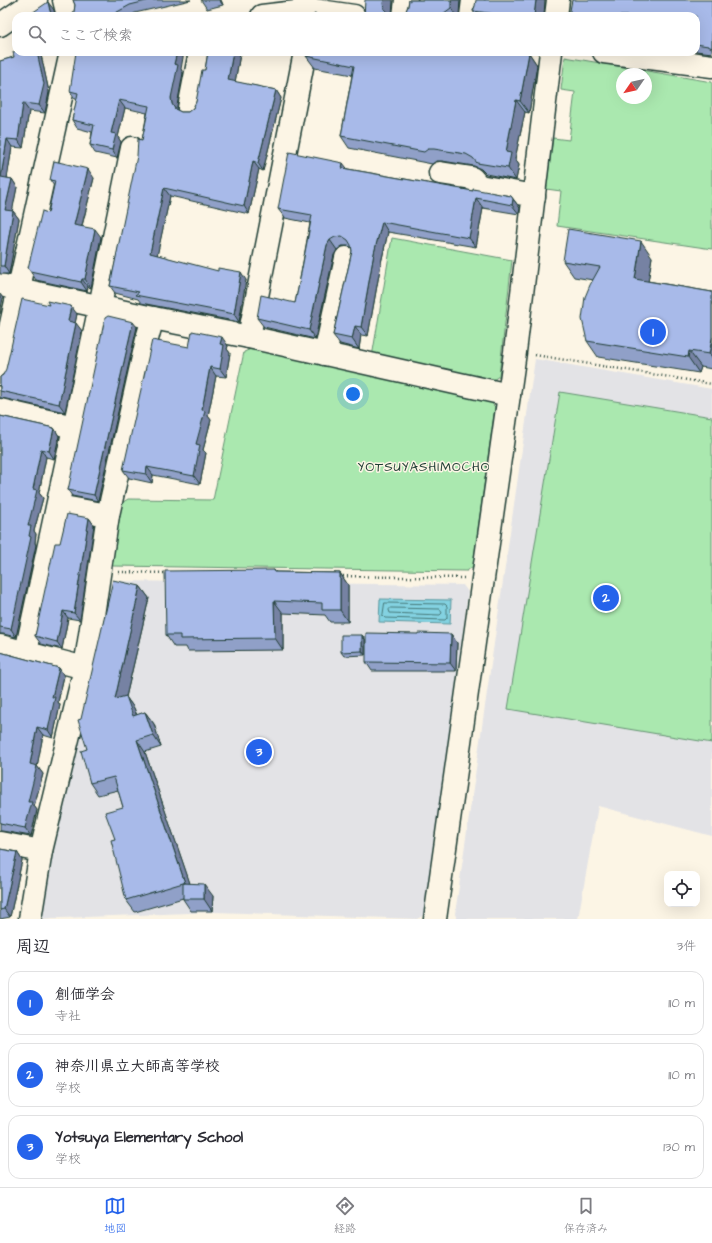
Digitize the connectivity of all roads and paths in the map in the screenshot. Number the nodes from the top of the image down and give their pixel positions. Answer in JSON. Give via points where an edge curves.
{"nodes":[{"id":1,"x":36,"y":0,"type":"edge"},
{"id":2,"x":64,"y":0,"type":"edge"},
{"id":3,"x":406,"y":0,"type":"edge"},
{"id":4,"x":473,"y":0,"type":"edge"},
{"id":5,"x":558,"y":0,"type":"edge"},
{"id":6,"x":311,"y":9,"type":"edge"},
{"id":7,"x":19,"y":12,"type":"edge"},
{"id":8,"x":67,"y":12,"type":"edge"},
{"id":9,"x":290,"y":12,"type":"edge"},
{"id":10,"x":329,"y":12,"type":"edge"},
{"id":11,"x":404,"y":12,"type":"edge"},
{"id":12,"x":472,"y":12,"type":"edge"},
{"id":13,"x":556,"y":12,"type":"edge"},
{"id":14,"x":12,"y":17,"type":"edge"},
{"id":15,"x":0,"y":25,"type":"edge"},
{"id":16,"x":70,"y":56,"type":"edge"},
{"id":17,"x":199,"y":56,"type":"edge"},
{"id":18,"x":304,"y":56,"type":"edge"},
{"id":19,"x":551,"y":56,"type":"edge"},
{"id":20,"x":635,"y":56,"type":"edge"},
{"id":21,"x":712,"y":66,"type":"edge"},
{"id":22,"x":189,"y":108,"type":"dead end"},
{"id":23,"x":132,"y":148,"type":"dead end"},
{"id":24,"x":440,"y":173,"type":"dead end"},
{"id":25,"x":534,"y":196,"type":"junction"},
{"id":26,"x":346,"y":258,"type":"dead end"},
{"id":27,"x":9,"y":287,"type":"edge"},
{"id":28,"x":100,"y":306,"type":"junction"},
{"id":29,"x":153,"y":318,"type":"junction"},
{"id":30,"x":249,"y":337,"type":"junction"},
{"id":31,"x":515,"y":352,"type":"junction"},
{"id":32,"x":325,"y":354,"type":"junction"},
{"id":33,"x":0,"y":374,"type":"edge"},
{"id":34,"x":712,"y":384,"type":"edge"},
{"id":35,"x":509,"y":395,"type":"junction"},
{"id":36,"x":0,"y":410,"type":"edge"},
{"id":37,"x":74,"y":427,"type":"junction"},
{"id":38,"x":58,"y":506,"type":"junction"},
{"id":39,"x":108,"y":515,"type":"junction"},
{"id":40,"x":100,"y":572,"type":"junction"},
{"id":41,"x":171,"y":573,"type":"edge"},
{"id":42,"x":339,"y":576,"type":"edge"},
{"id":43,"x":482,"y":579,"type":"junction"},
{"id":44,"x":0,"y":646,"type":"edge"},
{"id":45,"x":26,"y":652,"type":"junction"},
{"id":46,"x":85,"y":668,"type":"junction"},
{"id":47,"x":0,"y":843,"type":"edge"},
{"id":48,"x":41,"y":851,"type":"junction"},
{"id":49,"x":30,"y":919,"type":"edge"},
{"id":50,"x":434,"y":919,"type":"edge"}],
"edges":[{"from":1,"to":7,"type":"street"},
{"from":2,"to":8,"type":"street"},
{"from":3,"to":11,"type":"street"},
{"from":4,"to":12,"type":"street"},
{"from":5,"to":13,"type":"street"},
{"from":6,"to":9,"type":"street"},
{"from":6,"to":10,"type":"street"},
{"from":14,"to":15,"type":"street"},
{"from":16,"to":27,"type":"street"},
{"from":17,"to":22,"type":"street"},
{"from":18,"to":30,"type":"street"},
{"from":19,"to":25,"type":"street"},
{"from":20,"to":21,"type":"street"},
{"from":23,"to":28,"type":"street"},
{"from":24,"to":25,"type":"street","via":[[472,178],[479,186]]},
{"from":25,"to":31,"type":"street"},
{"from":26,"to":32,"type":"street"},
{"from":27,"to":28,"type":"street"},
{"from":27,"to":33,"type":"street"},
{"from":28,"to":29,"type":"street"},
{"from":28,"to":37,"type":"street"},
{"from":29,"to":30,"type":"street"},
{"from":29,"to":39,"type":"street"},
{"from":30,"to":32,"type":"street"},
{"from":31,"to":34,"type":"path"},
{"from":31,"to":35,"type":"street"},
{"from":32,"to":35,"type":"street"},
{"from":35,"to":43,"type":"street"},
{"from":36,"to":37,"type":"street"},
{"from":37,"to":38,"type":"street"},
{"from":38,"to":39,"type":"street"},
{"from":38,"to":45,"type":"street"},
{"from":39,"to":40,"type":"street"},
{"from":40,"to":41,"type":"path"},
{"from":40,"to":46,"type":"street"},
{"from":42,"to":43,"type":"path"},
{"from":43,"to":50,"type":"street"},
{"from":44,"to":45,"type":"street"},
{"from":45,"to":46,"type":"street"},
{"from":46,"to":48,"type":"street"},
{"from":47,"to":48,"type":"street"},
{"from":48,"to":49,"type":"street"}]}
